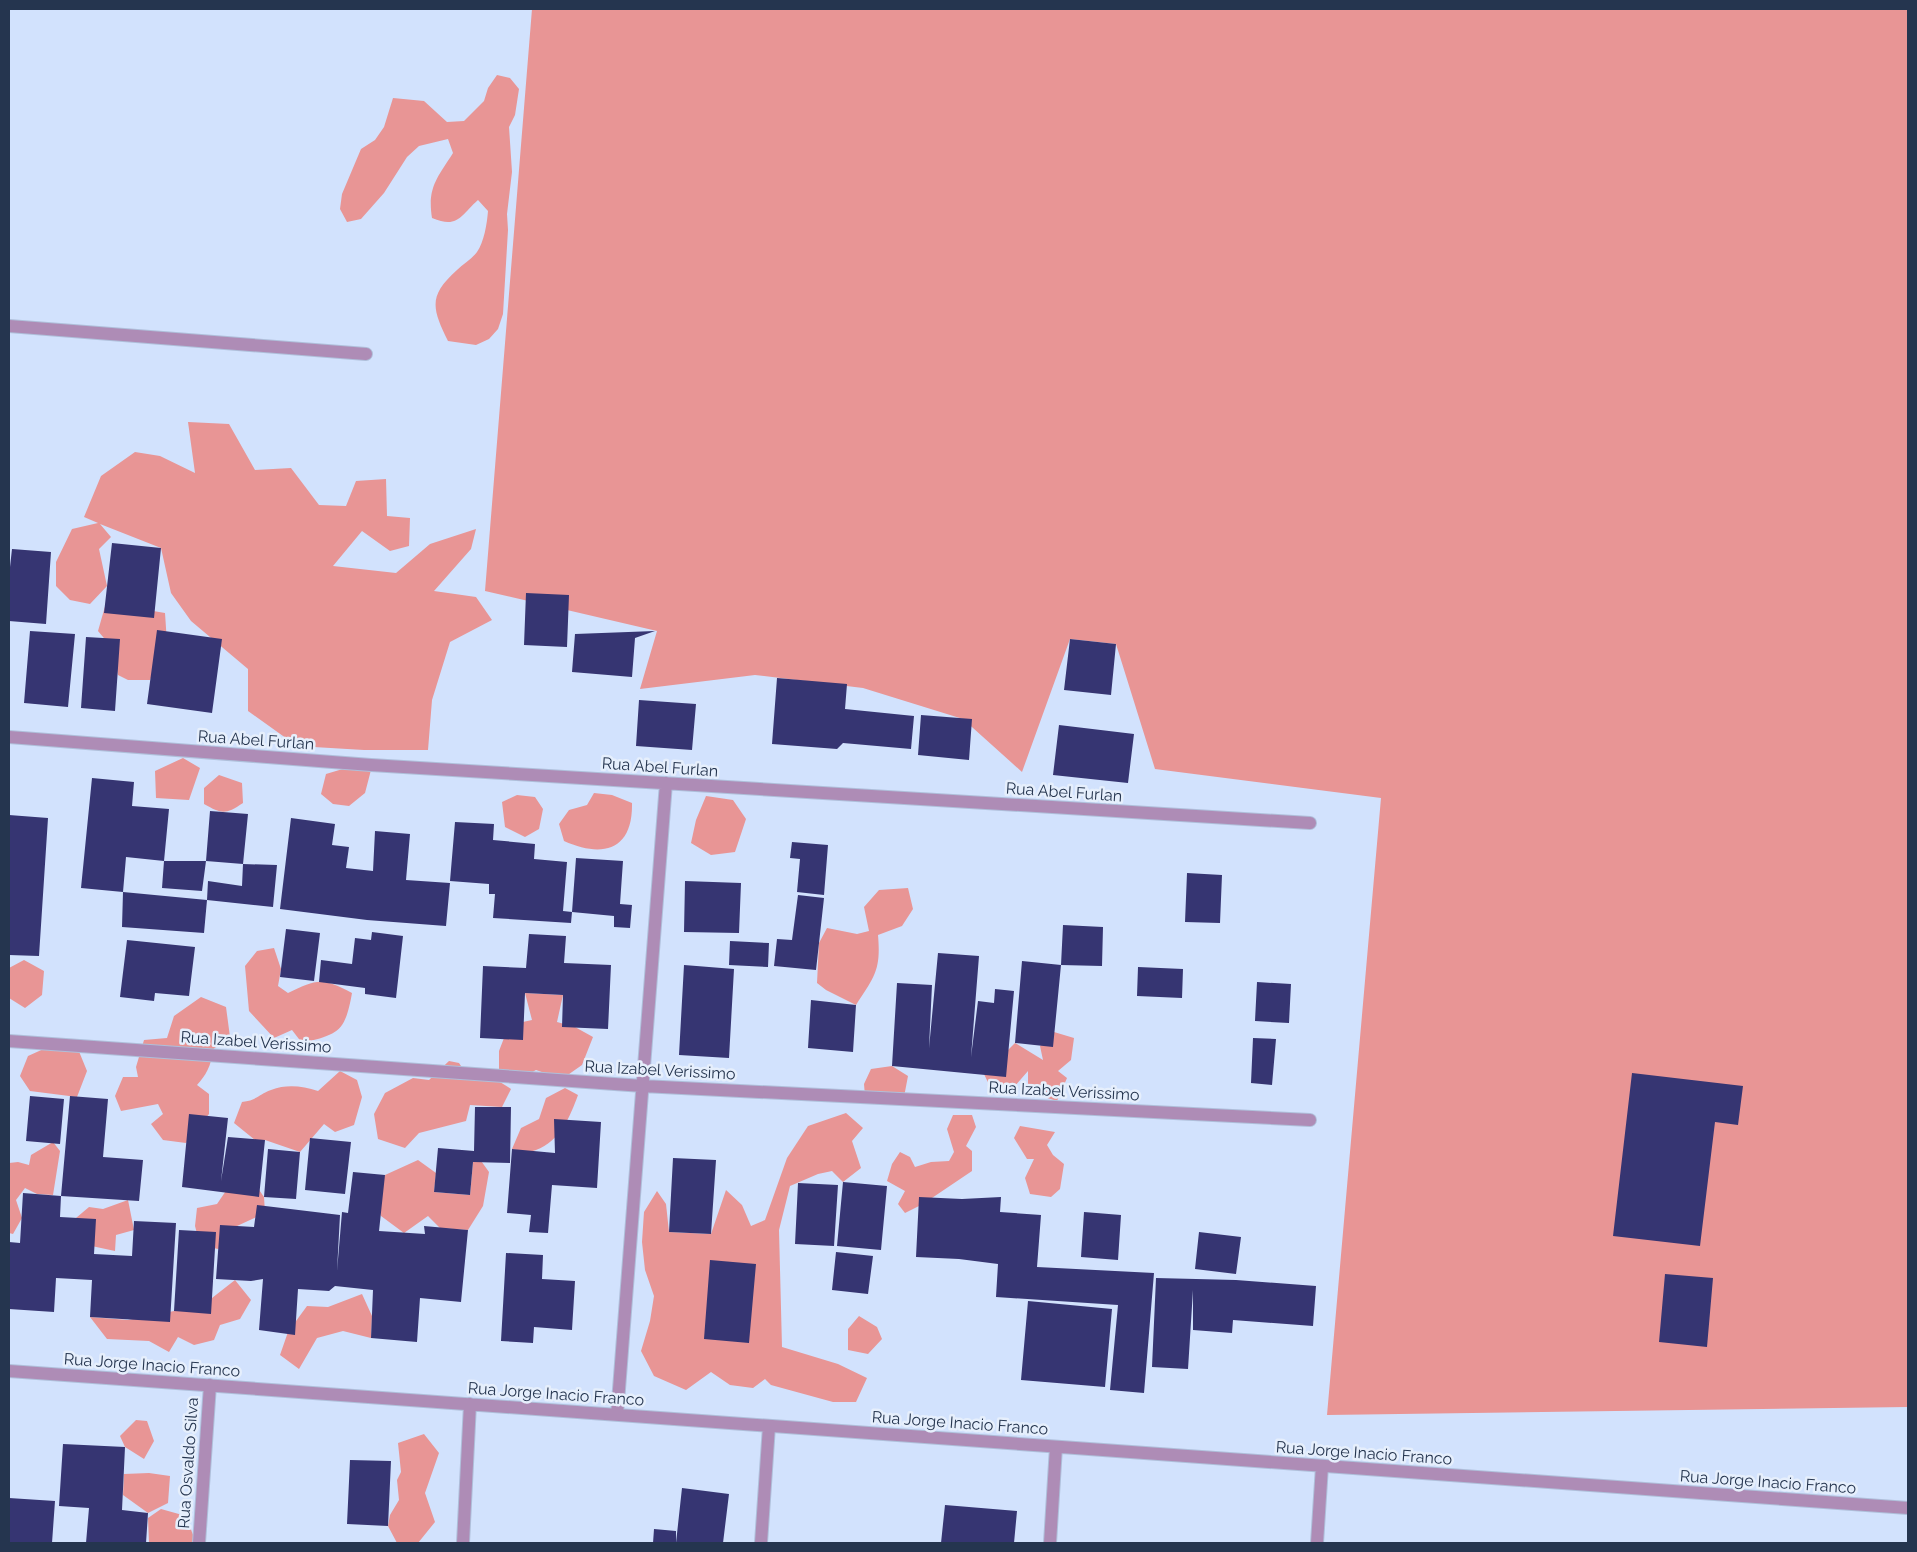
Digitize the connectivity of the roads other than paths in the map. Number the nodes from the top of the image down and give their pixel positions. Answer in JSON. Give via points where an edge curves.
{"nodes":[{"id":1,"x":9,"y":326,"type":"edge"},
{"id":2,"x":366,"y":354,"type":"dead end"},
{"id":3,"x":9,"y":737,"type":"edge"},
{"id":4,"x":666,"y":784,"type":"junction"},
{"id":5,"x":1310,"y":823,"type":"dead end"},
{"id":6,"x":9,"y":1041,"type":"edge"},
{"id":7,"x":642,"y":1086,"type":"junction"},
{"id":8,"x":1310,"y":1120,"type":"dead end"},
{"id":9,"x":9,"y":1371,"type":"edge"},
{"id":10,"x":210,"y":1385,"type":"junction"},
{"id":11,"x":470,"y":1404,"type":"junction"},
{"id":12,"x":617,"y":1415,"type":"junction"},
{"id":13,"x":769,"y":1426,"type":"junction"},
{"id":14,"x":1056,"y":1446,"type":"junction"},
{"id":15,"x":1322,"y":1466,"type":"junction"},
{"id":16,"x":1908,"y":1508,"type":"edge"},
{"id":17,"x":199,"y":1543,"type":"edge"},
{"id":18,"x":464,"y":1543,"type":"edge"},
{"id":19,"x":761,"y":1543,"type":"edge"},
{"id":20,"x":1050,"y":1543,"type":"edge"},
{"id":21,"x":1317,"y":1543,"type":"edge"}],
"edges":[{"from":1,"to":2,"type":"street"},
{"from":3,"to":4,"type":"street","name":"Rua Abel Furlan"},
{"from":4,"to":5,"type":"street","name":"Rua Abel Furlan"},
{"from":4,"to":7,"type":"street"},
{"from":6,"to":7,"type":"street","name":"Rua Izabel Verissimo"},
{"from":7,"to":8,"type":"street","name":"Rua Izabel Verissimo"},
{"from":7,"to":12,"type":"street"},
{"from":9,"to":10,"type":"street","name":"Rua Jorge Inacio Franco"},
{"from":10,"to":11,"type":"street","name":"Rua Jorge Inacio Franco"},
{"from":10,"to":17,"type":"street","name":"Rua Osvaldo Silva"},
{"from":11,"to":12,"type":"street","name":"Rua Jorge Inacio Franco"},
{"from":11,"to":18,"type":"street"},
{"from":12,"to":13,"type":"street","name":"Rua Jorge Inacio Franco"},
{"from":13,"to":14,"type":"street","name":"Rua Jorge Inacio Franco"},
{"from":13,"to":19,"type":"street"},
{"from":14,"to":15,"type":"street","name":"Rua Jorge Inacio Franco"},
{"from":14,"to":20,"type":"street"},
{"from":15,"to":16,"type":"street","name":"Rua Jorge Inacio Franco"},
{"from":15,"to":21,"type":"street"}]}
